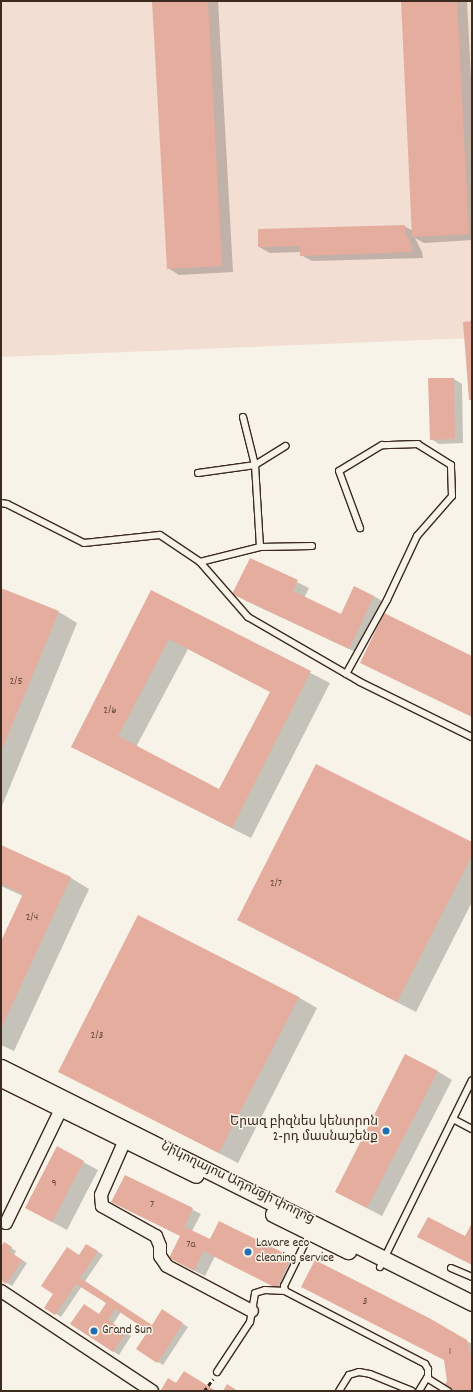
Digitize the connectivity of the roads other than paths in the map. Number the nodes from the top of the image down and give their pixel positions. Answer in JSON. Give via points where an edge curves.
{"nodes":[{"id":1,"x":243,"y":417,"type":"dead end"},
{"id":2,"x":286,"y":446,"type":"dead end"},
{"id":3,"x":254,"y":465,"type":"junction"},
{"id":4,"x":198,"y":473,"type":"dead end"},
{"id":5,"x":1,"y":503,"type":"edge"},
{"id":6,"x":360,"y":528,"type":"dead end"},
{"id":7,"x":260,"y":546,"type":"junction"},
{"id":8,"x":312,"y":546,"type":"dead end"},
{"id":9,"x":200,"y":562,"type":"junction"},
{"id":10,"x":346,"y":674,"type":"junction"},
{"id":11,"x":472,"y":737,"type":"edge"},
{"id":12,"x":1,"y":1067,"type":"edge"},
{"id":13,"x":1,"y":1079,"type":"edge"},
{"id":14,"x":472,"y":1080,"type":"edge"},
{"id":15,"x":61,"y":1109,"type":"junction"},
{"id":16,"x":453,"y":1119,"type":"junction"},
{"id":17,"x":472,"y":1129,"type":"edge"},
{"id":18,"x":125,"y":1140,"type":"junction"},
{"id":19,"x":6,"y":1223,"type":"dead end"},
{"id":20,"x":310,"y":1233,"type":"junction"},
{"id":21,"x":382,"y":1262,"type":"junction"},
{"id":22,"x":451,"y":1268,"type":"dead end"},
{"id":23,"x":472,"y":1277,"type":"edge"},
{"id":24,"x":1,"y":1291,"type":"edge"},
{"id":25,"x":285,"y":1291,"type":"junction"},
{"id":26,"x":472,"y":1303,"type":"edge"},
{"id":27,"x":252,"y":1311,"type":"junction"},
{"id":28,"x":472,"y":1314,"type":"edge"},
{"id":29,"x":217,"y":1372,"type":"dead end"},
{"id":30,"x":428,"y":1378,"type":"junction"},
{"id":31,"x":152,"y":1391,"type":"edge"},
{"id":32,"x":339,"y":1391,"type":"edge"},
{"id":33,"x":412,"y":1391,"type":"edge"},
{"id":34,"x":419,"y":1391,"type":"edge"},
{"id":35,"x":448,"y":1391,"type":"edge"}],
"edges":[{"from":1,"to":3,"type":"lane"},
{"from":2,"to":3,"type":"lane"},
{"from":3,"to":4,"type":"lane"},
{"from":3,"to":7,"type":"lane"},
{"from":5,"to":9,"type":"lane","via":[[84,543],[160,535]]},
{"from":6,"to":10,"type":"lane","via":[[339,471],[382,445],[418,444],[451,465],[452,496],[417,536],[387,600]]},
{"from":7,"to":8,"type":"lane"},
{"from":7,"to":9,"type":"lane"},
{"from":9,"to":10,"type":"lane","via":[[248,617]]},
{"from":10,"to":11,"type":"lane"},
{"from":12,"to":21,"type":"street","name":"Նիկողայոս Ադոնցի փողոց"},
{"from":13,"to":15,"type":"street","name":"Նիկողայոս Ադոնցի փողոց"},
{"from":14,"to":16,"type":"lane"},
{"from":15,"to":18,"type":"street","name":"Նիկողայոս Ադոնցի փողոց"},
{"from":15,"to":19,"type":"street"},
{"from":16,"to":17,"type":"lane"},
{"from":16,"to":21,"type":"lane"},
{"from":18,"to":20,"type":"street","name":"Նիկողայոս Ադոնցի փողոց"},
{"from":18,"to":27,"type":"street","via":[[101,1195],[102,1206],[156,1236],[160,1256],[168,1266]]},
{"from":20,"to":21,"type":"street","name":"Նիկողայոս Ադոնցի փողոց"},
{"from":20,"to":25,"type":"lane","via":[[284,1286]]},
{"from":21,"to":26,"type":"street","name":"Նիկողայոս Ադոնցի փողոց"},
{"from":21,"to":28,"type":"street","name":"Նիկողայոս Ադոնցի փողոց"},
{"from":22,"to":23,"type":"lane"},
{"from":24,"to":31,"type":"street"},
{"from":25,"to":27,"type":"lane","via":[[260,1291],[255,1294]]},
{"from":25,"to":30,"type":"lane","via":[[425,1364]]},
{"from":27,"to":29,"type":"lane","via":[[250,1322]]},
{"from":30,"to":34,"type":"lane"},
{"from":30,"to":35,"type":"lane"},
{"from":32,"to":33,"type":"lane","via":[[349,1375],[359,1372]]}]}
